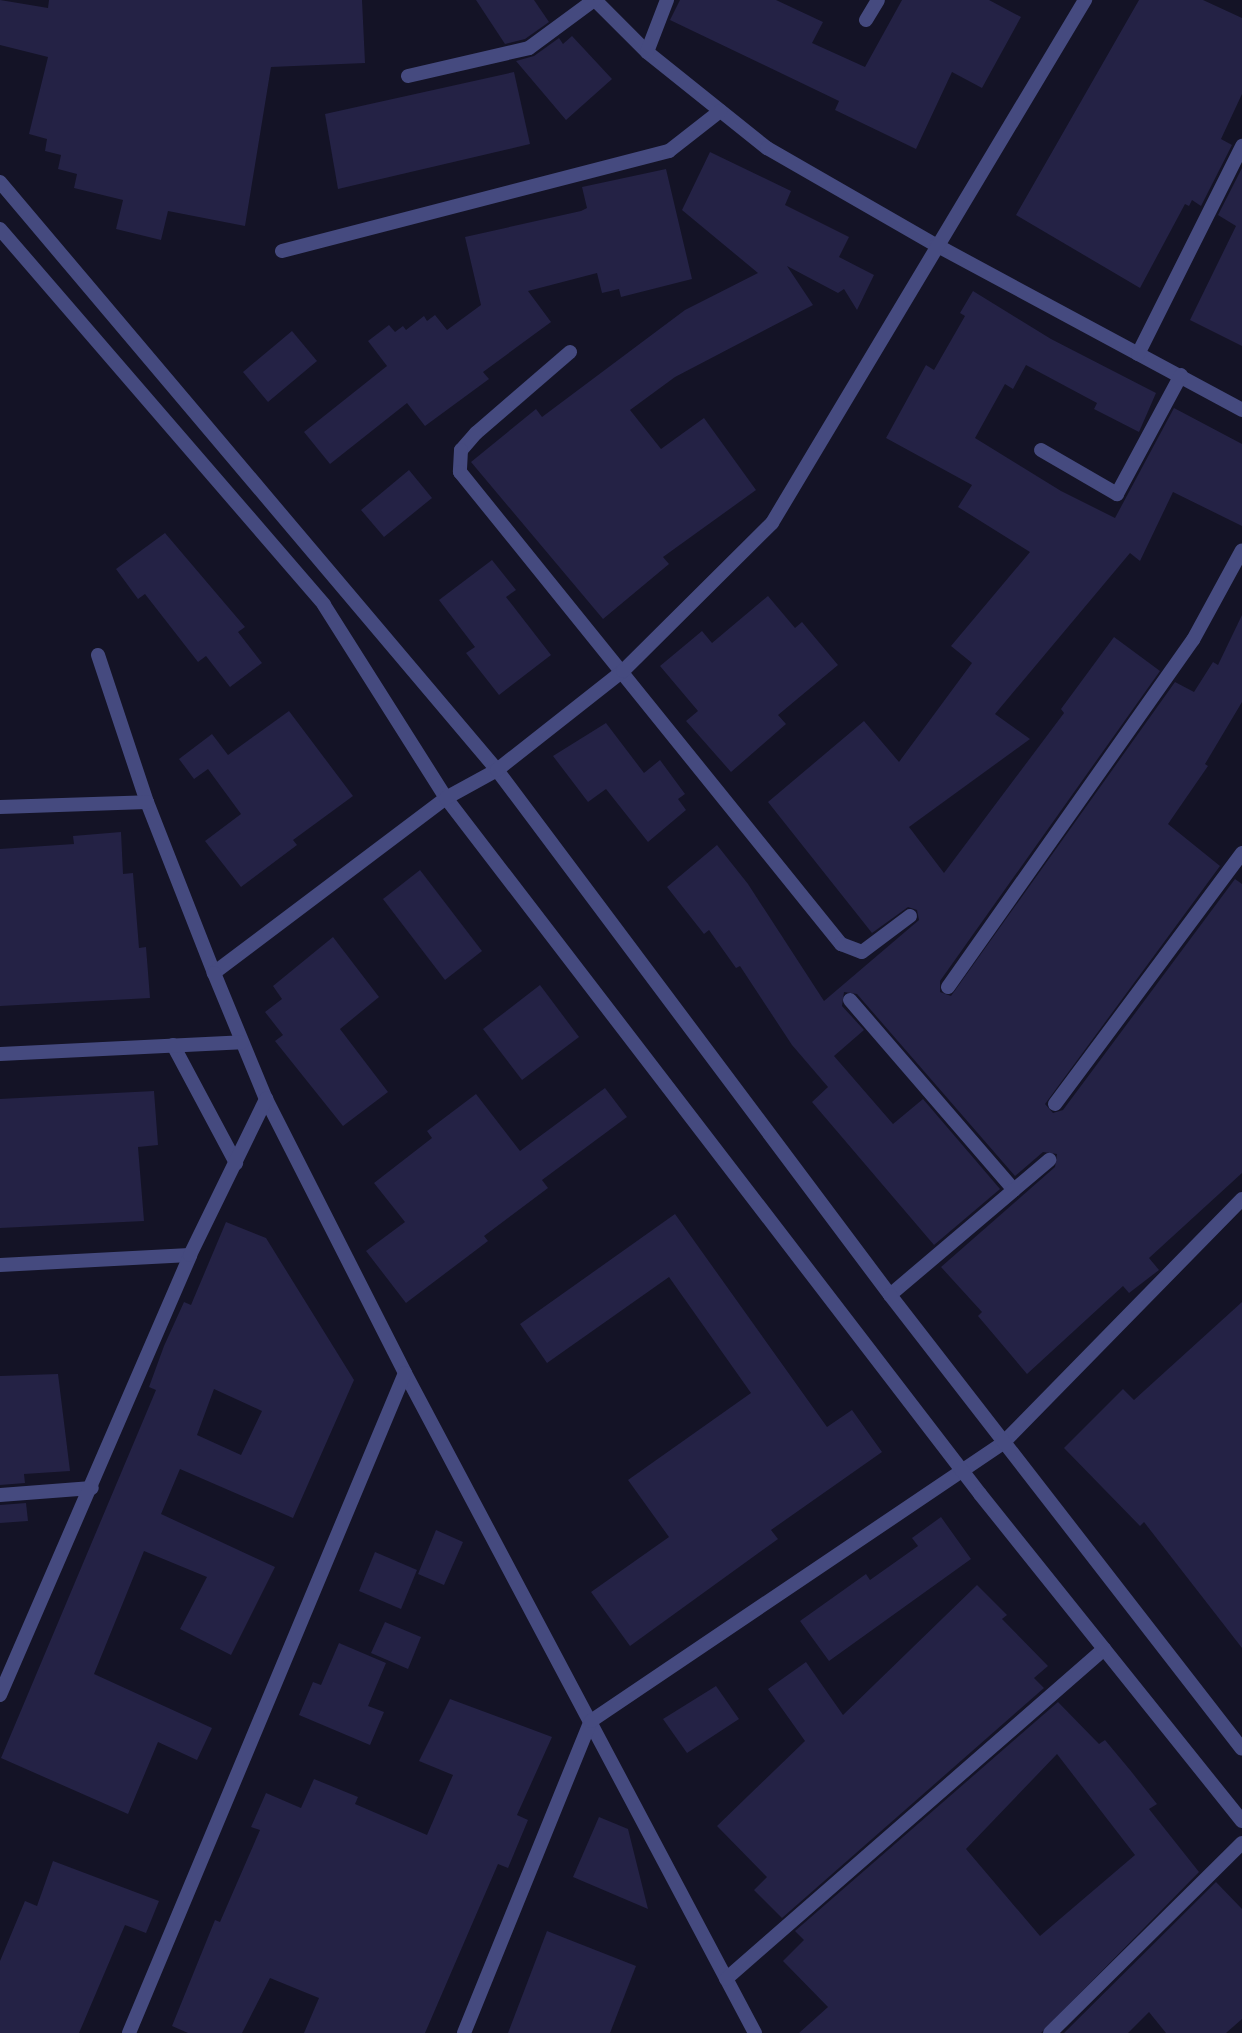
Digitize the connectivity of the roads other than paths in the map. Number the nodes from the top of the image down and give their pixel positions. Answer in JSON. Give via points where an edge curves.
{"nodes":[{"id":1,"x":595,"y":0,"type":"edge"},
{"id":2,"x":667,"y":0,"type":"edge"},
{"id":3,"x":878,"y":0,"type":"edge"},
{"id":4,"x":1085,"y":0,"type":"edge"},
{"id":5,"x":866,"y":20,"type":"dead end"},
{"id":6,"x":647,"y":52,"type":"junction"},
{"id":7,"x":408,"y":76,"type":"dead end"},
{"id":8,"x":720,"y":111,"type":"junction"},
{"id":9,"x":1242,"y":146,"type":"edge"},
{"id":10,"x":0,"y":182,"type":"edge"},
{"id":11,"x":0,"y":229,"type":"edge"},
{"id":12,"x":936,"y":245,"type":"junction"},
{"id":13,"x":282,"y":251,"type":"dead end"},
{"id":14,"x":570,"y":352,"type":"dead end"},
{"id":15,"x":1138,"y":354,"type":"junction"},
{"id":16,"x":1181,"y":375,"type":"junction"},
{"id":17,"x":1242,"y":410,"type":"edge"},
{"id":18,"x":1041,"y":450,"type":"dead end"},
{"id":19,"x":1242,"y":550,"type":"edge"},
{"id":20,"x":97,"y":655,"type":"dead end"},
{"id":21,"x":623,"y":671,"type":"junction"},
{"id":22,"x":497,"y":770,"type":"junction"},
{"id":23,"x":446,"y":797,"type":"junction"},
{"id":24,"x":147,"y":802,"type":"junction"},
{"id":25,"x":0,"y":807,"type":"edge"},
{"id":26,"x":1242,"y":853,"type":"edge"},
{"id":27,"x":909,"y":916,"type":"dead end"},
{"id":28,"x":214,"y":973,"type":"junction"},
{"id":29,"x":948,"y":987,"type":"dead end"},
{"id":30,"x":850,"y":1000,"type":"dead end"},
{"id":31,"x":242,"y":1042,"type":"junction"},
{"id":32,"x":173,"y":1045,"type":"junction"},
{"id":33,"x":0,"y":1054,"type":"edge"},
{"id":34,"x":266,"y":1099,"type":"junction"},
{"id":35,"x":1055,"y":1104,"type":"dead end"},
{"id":36,"x":1049,"y":1160,"type":"dead end"},
{"id":37,"x":236,"y":1163,"type":"junction"},
{"id":38,"x":1014,"y":1190,"type":"junction"},
{"id":39,"x":1242,"y":1199,"type":"edge"},
{"id":40,"x":190,"y":1255,"type":"junction"},
{"id":41,"x":0,"y":1265,"type":"edge"},
{"id":42,"x":890,"y":1295,"type":"junction"},
{"id":43,"x":405,"y":1373,"type":"junction"},
{"id":44,"x":1004,"y":1442,"type":"junction"},
{"id":45,"x":963,"y":1471,"type":"junction"},
{"id":46,"x":92,"y":1488,"type":"junction"},
{"id":47,"x":0,"y":1495,"type":"edge"},
{"id":48,"x":1104,"y":1649,"type":"junction"},
{"id":49,"x":0,"y":1695,"type":"edge"},
{"id":50,"x":591,"y":1721,"type":"junction"},
{"id":51,"x":1242,"y":1749,"type":"edge"},
{"id":52,"x":1242,"y":1821,"type":"edge"},
{"id":53,"x":1242,"y":1843,"type":"edge"},
{"id":54,"x":726,"y":1979,"type":"junction"},
{"id":55,"x":129,"y":2033,"type":"edge"},
{"id":56,"x":464,"y":2033,"type":"edge"},
{"id":57,"x":755,"y":2033,"type":"edge"},
{"id":58,"x":1050,"y":2033,"type":"edge"}],
"edges":[{"from":1,"to":6,"type":"street"},
{"from":1,"to":7,"type":"street","via":[[529,48]]},
{"from":2,"to":6,"type":"street"},
{"from":3,"to":5,"type":"street"},
{"from":4,"to":12,"type":"street"},
{"from":6,"to":8,"type":"street"},
{"from":8,"to":12,"type":"street","via":[[767,148]]},
{"from":8,"to":13,"type":"street","via":[[669,151]]},
{"from":9,"to":15,"type":"street"},
{"from":10,"to":22,"type":"street"},
{"from":11,"to":23,"type":"street","via":[[324,605]]},
{"from":12,"to":15,"type":"street"},
{"from":12,"to":21,"type":"street","via":[[772,523]]},
{"from":14,"to":21,"type":"street","via":[[476,433],[461,450],[460,472]]},
{"from":15,"to":16,"type":"street"},
{"from":16,"to":17,"type":"street"},
{"from":16,"to":18,"type":"street","via":[[1117,494]]},
{"from":19,"to":29,"type":"street","via":[[1192,640]]},
{"from":20,"to":24,"type":"street"},
{"from":21,"to":22,"type":"street"},
{"from":21,"to":27,"type":"street","via":[[841,944],[862,951]]},
{"from":22,"to":23,"type":"street"},
{"from":22,"to":42,"type":"street"},
{"from":23,"to":28,"type":"street"},
{"from":23,"to":45,"type":"street"},
{"from":24,"to":25,"type":"street"},
{"from":24,"to":28,"type":"street"},
{"from":26,"to":35,"type":"street"},
{"from":28,"to":31,"type":"street"},
{"from":30,"to":38,"type":"street"},
{"from":31,"to":32,"type":"street"},
{"from":31,"to":34,"type":"street"},
{"from":32,"to":33,"type":"street"},
{"from":32,"to":37,"type":"street"},
{"from":34,"to":37,"type":"street"},
{"from":34,"to":43,"type":"street"},
{"from":36,"to":38,"type":"street"},
{"from":37,"to":40,"type":"street"},
{"from":38,"to":42,"type":"street"},
{"from":39,"to":44,"type":"street"},
{"from":40,"to":41,"type":"street"},
{"from":40,"to":46,"type":"street"},
{"from":42,"to":44,"type":"street"},
{"from":43,"to":50,"type":"street"},
{"from":43,"to":55,"type":"street"},
{"from":44,"to":45,"type":"street"},
{"from":44,"to":51,"type":"street"},
{"from":45,"to":48,"type":"street"},
{"from":45,"to":50,"type":"street"},
{"from":46,"to":47,"type":"street"},
{"from":46,"to":49,"type":"street"},
{"from":48,"to":52,"type":"street"},
{"from":48,"to":54,"type":"street"},
{"from":50,"to":54,"type":"street"},
{"from":50,"to":56,"type":"street"},
{"from":53,"to":58,"type":"street"},
{"from":54,"to":57,"type":"street"}]}
